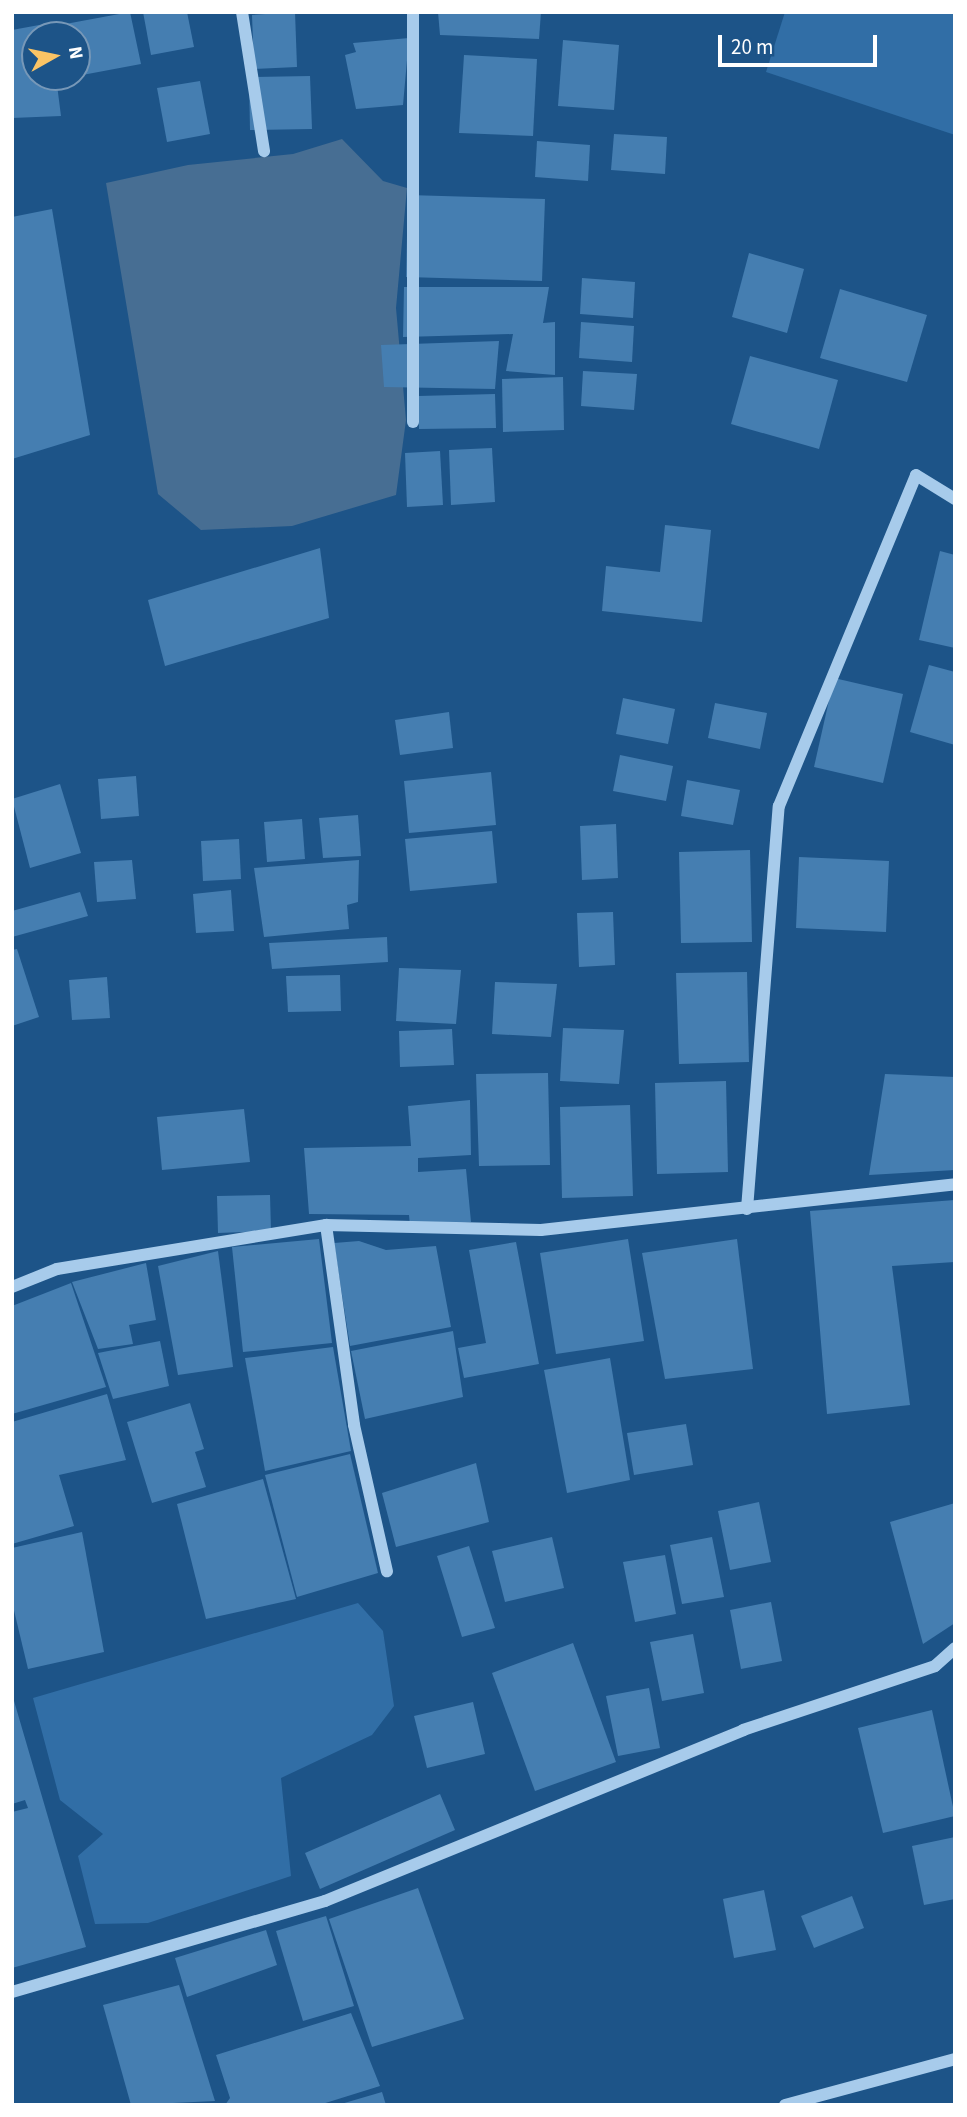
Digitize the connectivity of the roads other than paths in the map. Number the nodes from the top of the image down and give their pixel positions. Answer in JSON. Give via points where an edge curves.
{"nodes":[{"id":1,"x":242,"y":12,"type":"edge"},
{"id":2,"x":413,"y":12,"type":"edge"},
{"id":3,"x":264,"y":151,"type":"dead end"},
{"id":4,"x":413,"y":422,"type":"dead end"},
{"id":5,"x":955,"y":499,"type":"edge"},
{"id":6,"x":955,"y":1184,"type":"edge"},
{"id":7,"x":747,"y":1209,"type":"junction"},
{"id":8,"x":326,"y":1226,"type":"junction"},
{"id":9,"x":12,"y":1287,"type":"edge"},
{"id":10,"x":387,"y":1571,"type":"dead end"},
{"id":11,"x":955,"y":1648,"type":"edge"},
{"id":12,"x":12,"y":1992,"type":"edge"},
{"id":13,"x":955,"y":2059,"type":"edge"},
{"id":14,"x":785,"y":2105,"type":"edge"}],
"edges":[{"from":1,"to":3,"type":"street"},
{"from":2,"to":4,"type":"street"},
{"from":5,"to":7,"type":"street","via":[[916,475],[779,806]]},
{"from":6,"to":7,"type":"street"},
{"from":7,"to":8,"type":"street","via":[[541,1230]]},
{"from":8,"to":9,"type":"street","via":[[57,1269]]},
{"from":8,"to":10,"type":"street","via":[[354,1425]]},
{"from":11,"to":12,"type":"street","via":[[935,1666],[730,1735],[325,1901]]},
{"from":13,"to":14,"type":"street"}]}
